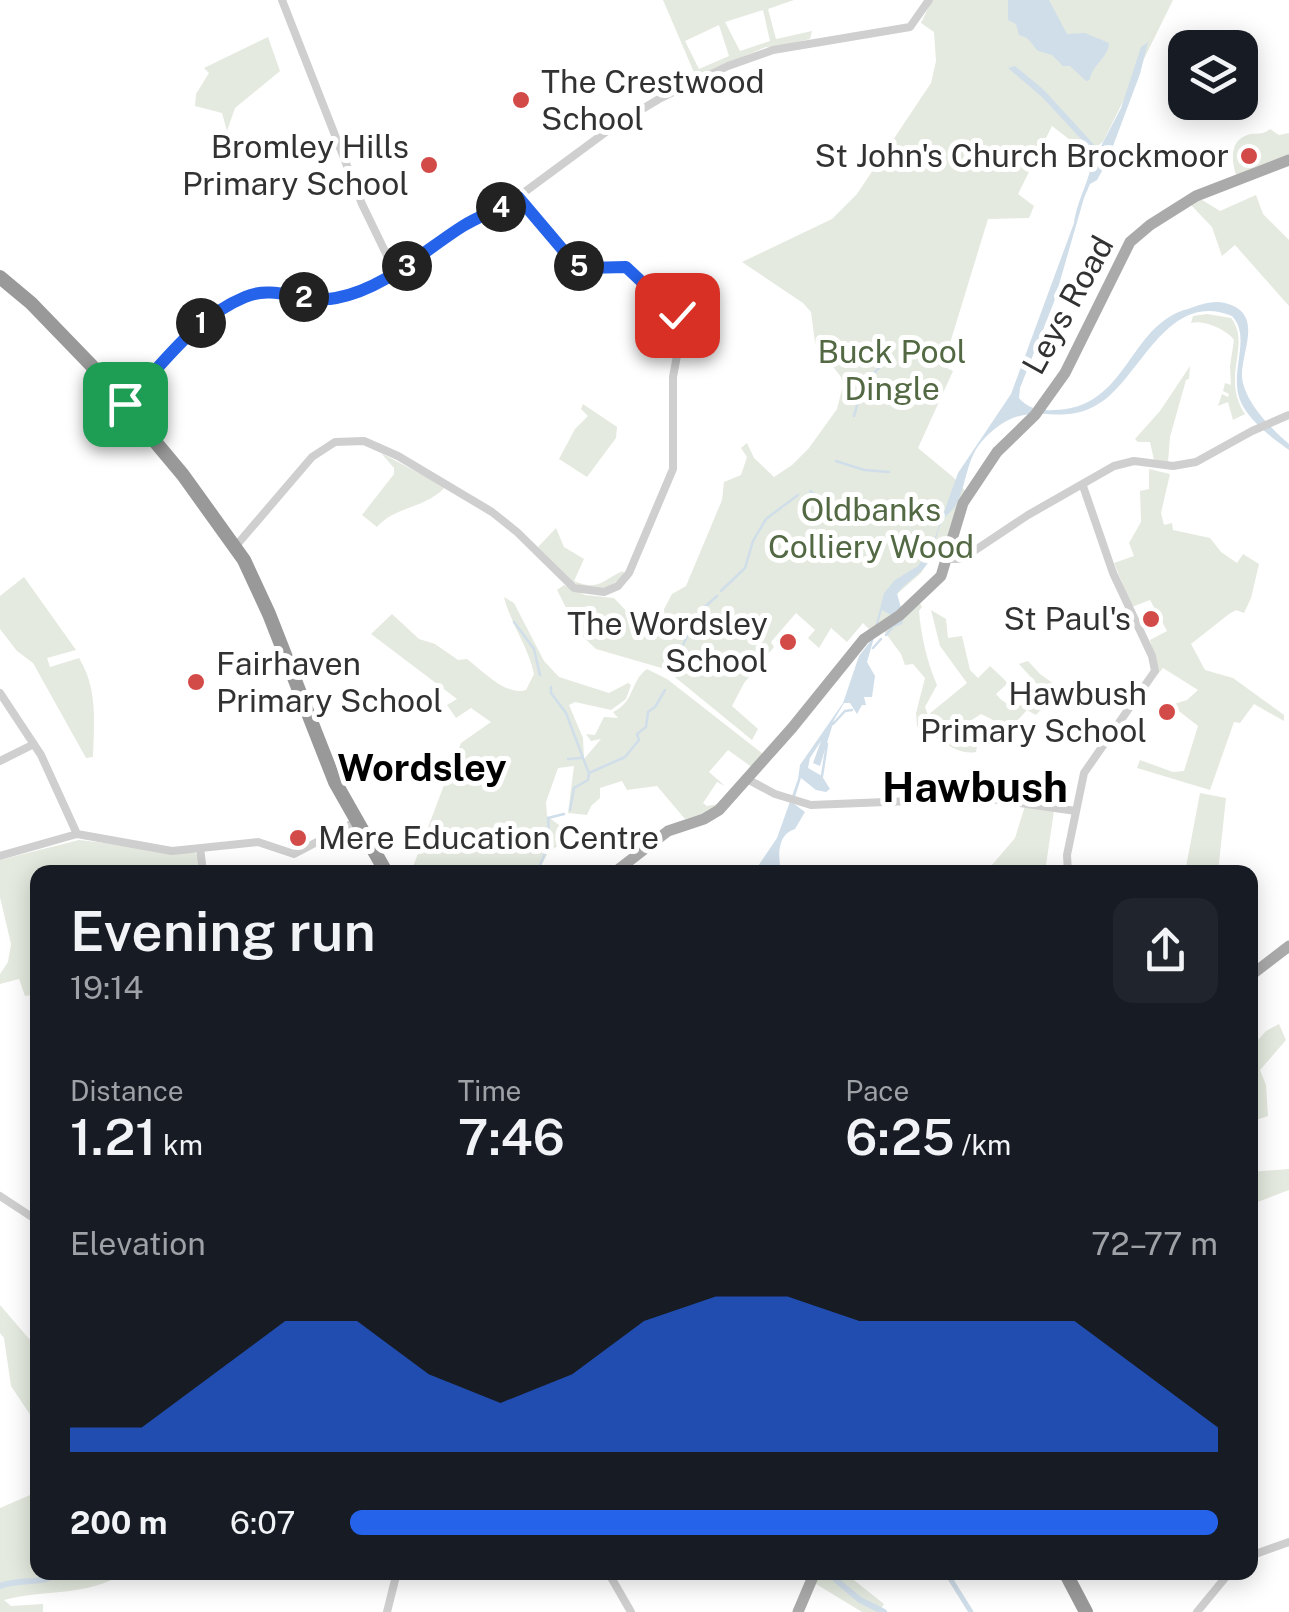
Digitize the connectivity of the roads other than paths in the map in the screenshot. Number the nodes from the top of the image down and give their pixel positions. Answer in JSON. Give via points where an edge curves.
{"nodes":[{"id":1,"x":282,"y":0,"type":"edge"},
{"id":2,"x":928,"y":2,"type":"edge"},
{"id":3,"x":1289,"y":160,"type":"edge"},
{"id":4,"x":518,"y":197,"type":"junction"},
{"id":5,"x":395,"y":272,"type":"junction"},
{"id":6,"x":0,"y":277,"type":"edge"},
{"id":7,"x":125,"y":404,"type":"junction"},
{"id":8,"x":1289,"y":415,"type":"edge"},
{"id":9,"x":1083,"y":486,"type":"junction"},
{"id":10,"x":235,"y":547,"type":"junction"},
{"id":11,"x":948,"y":559,"type":"junction"},
{"id":12,"x":0,"y":694,"type":"edge"},
{"id":13,"x":34,"y":744,"type":"junction"},
{"id":14,"x":0,"y":761,"type":"edge"},
{"id":15,"x":747,"y":779,"type":"junction"},
{"id":16,"x":1076,"y":811,"type":"junction"},
{"id":17,"x":355,"y":822,"type":"junction"},
{"id":18,"x":77,"y":834,"type":"junction"},
{"id":19,"x":200,"y":848,"type":"junction"},
{"id":20,"x":0,"y":856,"type":"edge"},
{"id":21,"x":202,"y":865,"type":"edge"},
{"id":22,"x":382,"y":865,"type":"edge"},
{"id":23,"x":624,"y":865,"type":"edge"},
{"id":24,"x":1068,"y":865,"type":"edge"},
{"id":25,"x":1289,"y":946,"type":"edge"},
{"id":26,"x":1258,"y":970,"type":"edge"},
{"id":27,"x":0,"y":1196,"type":"edge"},
{"id":28,"x":30,"y":1216,"type":"edge"},
{"id":29,"x":1289,"y":1542,"type":"edge"},
{"id":30,"x":1258,"y":1553,"type":"edge"},
{"id":31,"x":396,"y":1580,"type":"edge"},
{"id":32,"x":612,"y":1580,"type":"edge"},
{"id":33,"x":812,"y":1580,"type":"edge"},
{"id":34,"x":1069,"y":1580,"type":"edge"},
{"id":35,"x":1223,"y":1580,"type":"edge"},
{"id":36,"x":386,"y":1612,"type":"edge"},
{"id":37,"x":630,"y":1612,"type":"edge"},
{"id":38,"x":798,"y":1612,"type":"edge"},
{"id":39,"x":1086,"y":1612,"type":"edge"},
{"id":40,"x":1197,"y":1612,"type":"edge"}],
"edges":[{"from":1,"to":5,"type":"street"},
{"from":2,"to":4,"type":"street","via":[[904,29],[794,45],[728,66],[635,112]]},
{"from":3,"to":11,"type":"main road","name":"Leys Road","via":[[1192,199],[1130,242],[1086,338],[1038,412],[997,452],[963,503]]},
{"from":4,"to":5,"type":"street"},
{"from":4,"to":10,"type":"street","via":[[574,263],[626,267],[677,315],[682,334],[673,378],[673,469],[630,573],[612,590],[574,588],[492,512],[384,449],[353,440],[335,442],[312,457]]},
{"from":5,"to":7,"type":"street","via":[[333,298],[267,292],[242,298],[194,328]]},
{"from":6,"to":7,"type":"highway"},
{"from":7,"to":10,"type":"highway"},
{"from":8,"to":9,"type":"street","via":[[1196,462],[1122,463]]},
{"from":9,"to":11,"type":"street","via":[[962,559]]},
{"from":9,"to":16,"type":"street","via":[[1155,671],[1090,762]]},
{"from":10,"to":17,"type":"highway","via":[[262,596]]},
{"from":11,"to":15,"type":"main road","via":[[941,576],[874,632]]},
{"from":12,"to":13,"type":"street"},
{"from":13,"to":14,"type":"street"},
{"from":13,"to":18,"type":"street"},
{"from":15,"to":16,"type":"street","via":[[798,802],[827,806],[986,798]]},
{"from":15,"to":23,"type":"main road","via":[[711,815],[677,826]]},
{"from":16,"to":24,"type":"street"},
{"from":17,"to":19,"type":"street","via":[[304,851],[254,842]]},
{"from":17,"to":22,"type":"highway"},
{"from":18,"to":19,"type":"street","via":[[172,851]]},
{"from":18,"to":20,"type":"street"},
{"from":19,"to":21,"type":"street"},
{"from":25,"to":26,"type":"main road"},
{"from":27,"to":28,"type":"street"},
{"from":29,"to":30,"type":"street"},
{"from":31,"to":36,"type":"street"},
{"from":32,"to":37,"type":"street"},
{"from":33,"to":38,"type":"main road"},
{"from":34,"to":39,"type":"highway"},
{"from":35,"to":40,"type":"street"}]}
